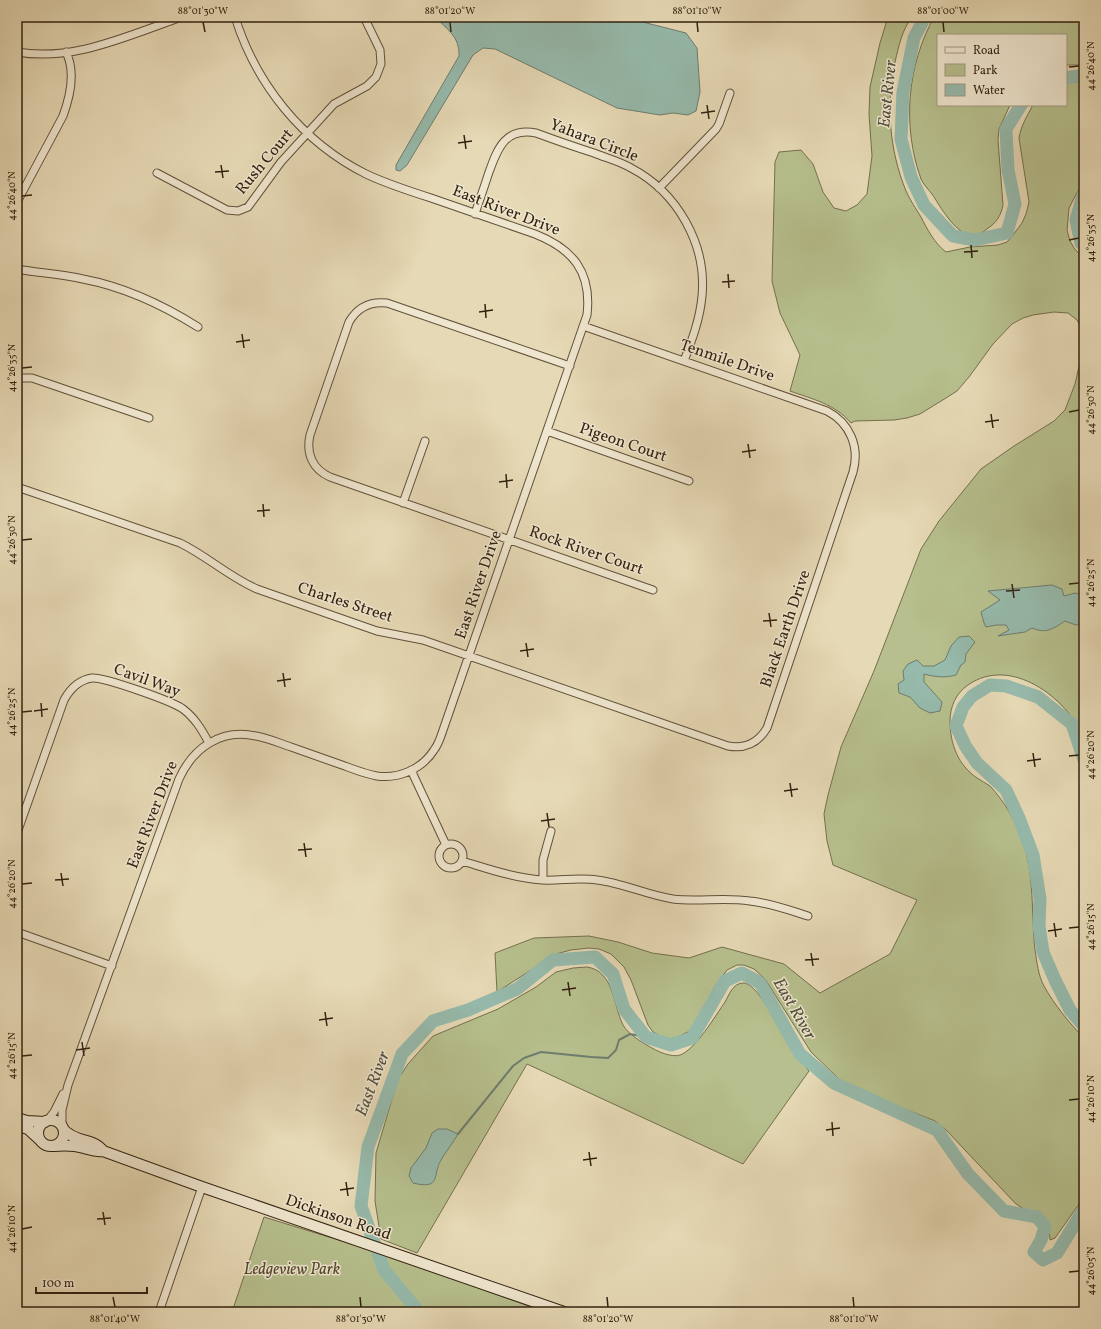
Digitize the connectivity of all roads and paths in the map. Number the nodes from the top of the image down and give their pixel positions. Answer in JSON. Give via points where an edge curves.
{"nodes":[{"id":1,"x":182,"y":17,"type":"edge"},
{"id":2,"x":235,"y":17,"type":"edge"},
{"id":3,"x":364,"y":17,"type":"edge"},
{"id":4,"x":17,"y":52,"type":"edge"},
{"id":5,"x":66,"y":52,"type":"junction"},
{"id":6,"x":730,"y":93,"type":"dead end"},
{"id":7,"x":307,"y":133,"type":"junction"},
{"id":8,"x":157,"y":173,"type":"dead end"},
{"id":9,"x":660,"y":188,"type":"junction"},
{"id":10,"x":17,"y":202,"type":"edge"},
{"id":11,"x":475,"y":214,"type":"junction"},
{"id":12,"x":17,"y":269,"type":"edge"},
{"id":13,"x":583,"y":326,"type":"junction"},
{"id":14,"x":198,"y":327,"type":"dead end"},
{"id":15,"x":684,"y":361,"type":"junction"},
{"id":16,"x":570,"y":366,"type":"junction"},
{"id":17,"x":17,"y":378,"type":"edge"},
{"id":18,"x":149,"y":418,"type":"dead end"},
{"id":19,"x":547,"y":431,"type":"junction"},
{"id":20,"x":852,"y":437,"type":"joint"},
{"id":21,"x":425,"y":441,"type":"dead end"},
{"id":22,"x":689,"y":481,"type":"dead end"},
{"id":23,"x":17,"y":487,"type":"edge"},
{"id":24,"x":403,"y":503,"type":"junction"},
{"id":25,"x":509,"y":540,"type":"junction"},
{"id":26,"x":653,"y":590,"type":"dead end"},
{"id":27,"x":469,"y":656,"type":"junction"},
{"id":28,"x":672,"y":727,"type":"joint"},
{"id":29,"x":210,"y":743,"type":"junction"},
{"id":30,"x":411,"y":770,"type":"junction"},
{"id":31,"x":551,"y":831,"type":"dead end"},
{"id":32,"x":17,"y":833,"type":"edge"},
{"id":33,"x":446,"y":845,"type":"junction"},
{"id":34,"x":462,"y":860,"type":"junction"},
{"id":35,"x":543,"y":880,"type":"junction"},
{"id":36,"x":808,"y":916,"type":"dead end"},
{"id":37,"x":17,"y":932,"type":"edge"},
{"id":38,"x":112,"y":966,"type":"junction"},
{"id":39,"x":68,"y":1085,"type":"junction"},
{"id":40,"x":17,"y":1118,"type":"edge"},
{"id":41,"x":46,"y":1122,"type":"junction"},
{"id":42,"x":17,"y":1126,"type":"edge"},
{"id":43,"x":63,"y":1128,"type":"junction"},
{"id":44,"x":42,"y":1142,"type":"junction"},
{"id":45,"x":54,"y":1146,"type":"junction"},
{"id":46,"x":103,"y":1152,"type":"junction"},
{"id":47,"x":202,"y":1188,"type":"junction"},
{"id":48,"x":159,"y":1312,"type":"edge"},
{"id":49,"x":564,"y":1312,"type":"edge"}],
"edges":[{"from":1,"to":5,"type":"street","via":[[100,45]]},
{"from":2,"to":7,"type":"street","name":"East River Drive","via":[[246,48],[265,83]]},
{"from":3,"to":7,"type":"street","name":"Rush Court","via":[[380,50],[381,64],[376,77],[367,86],[334,104]]},
{"from":4,"to":5,"type":"street"},
{"from":5,"to":10,"type":"street","via":[[71,79],[68,103]]},
{"from":6,"to":9,"type":"street","via":[[716,129]]},
{"from":7,"to":8,"type":"street","name":"Rush Court","via":[[281,162],[248,207],[238,211],[227,210]]},
{"from":7,"to":11,"type":"street","name":"East River Drive","via":[[365,174]]},
{"from":9,"to":11,"type":"street","name":"Yahara Circle","via":[[645,176],[618,162],[536,133],[525,132],[505,140],[497,151]]},
{"from":9,"to":15,"type":"street","name":"Yahara Circle","via":[[686,221],[701,268],[700,313]]},
{"from":11,"to":13,"type":"street","name":"East River Drive","via":[[550,240],[567,252],[581,270],[586,282],[588,304]]},
{"from":12,"to":14,"type":"street","via":[[85,279],[117,288],[161,306]]},
{"from":13,"to":15,"type":"street","name":"Tenmile Drive"},
{"from":13,"to":16,"type":"street","name":"East River Drive"},
{"from":15,"to":20,"type":"street","name":"Tenmile Drive","via":[[827,410],[845,425]]},
{"from":16,"to":19,"type":"street","name":"East River Drive"},
{"from":16,"to":24,"type":"street","name":"Rock River Court","via":[[387,303],[366,305],[356,312],[349,322],[310,435],[310,458],[319,471],[326,475]]},
{"from":17,"to":18,"type":"street","via":[[32,378]]},
{"from":19,"to":22,"type":"street","name":"Pigeon Court"},
{"from":19,"to":25,"type":"street","name":"East River Drive"},
{"from":20,"to":28,"type":"street","name":"Black Earth Drive","via":[[856,452],[853,472],[767,728],[753,743],[734,747]]},
{"from":21,"to":24,"type":"street"},
{"from":23,"to":27,"type":"street","name":"Charles Street","via":[[180,543],[257,589],[377,631],[417,638]]},
{"from":24,"to":25,"type":"street","name":"Rock River Court"},
{"from":25,"to":26,"type":"street","name":"Rock River Court"},
{"from":25,"to":27,"type":"street","name":"East River Drive"},
{"from":27,"to":28,"type":"street","name":"Charles Street"},
{"from":27,"to":30,"type":"street","name":"East River Drive","via":[[435,749],[422,764]]},
{"from":29,"to":30,"type":"street","name":"East River Drive","via":[[232,735],[255,735],[376,776],[396,776]]},
{"from":29,"to":32,"type":"street","name":"Cavil Way","via":[[190,715],[171,702],[105,679],[92,678],[79,683],[64,700]]},
{"from":29,"to":38,"type":"street","name":"East River Drive","via":[[190,758],[179,779]]},
{"from":30,"to":33,"type":"street"},
{"from":31,"to":35,"type":"street","via":[[543,860]]},
{"from":33,"to":34,"type":"street","via":[[455,845],[462,850]]},
{"from":33,"to":34,"type":"street","via":[[440,850],[439,859],[442,865],[450,868],[458,866]]},
{"from":34,"to":35,"type":"street","via":[[514,876]]},
{"from":35,"to":36,"type":"street","via":[[613,882],[673,899],[693,901],[749,900]]},
{"from":37,"to":38,"type":"street"},
{"from":38,"to":39,"type":"street","name":"East River Drive"},
{"from":39,"to":41,"type":"street","name":"East River Drive"},
{"from":39,"to":43,"type":"street","name":"East River Drive","via":[[62,1110]]},
{"from":40,"to":41,"type":"street"},
{"from":41,"to":43,"type":"street","via":[[55,1121]]},
{"from":41,"to":44,"type":"street","via":[[38,1132]]},
{"from":42,"to":44,"type":"street","via":[[32,1132]]},
{"from":43,"to":45,"type":"street","via":[[61,1142]]},
{"from":43,"to":46,"type":"street","name":"Dickinson Road","via":[[73,1138],[98,1145]]},
{"from":44,"to":45,"type":"street"},
{"from":45,"to":46,"type":"street","name":"Dickinson Road","via":[[67,1145]]},
{"from":46,"to":47,"type":"street","name":"Dickinson Road"},
{"from":47,"to":48,"type":"street"},
{"from":47,"to":49,"type":"street","name":"Dickinson Road"}]}
